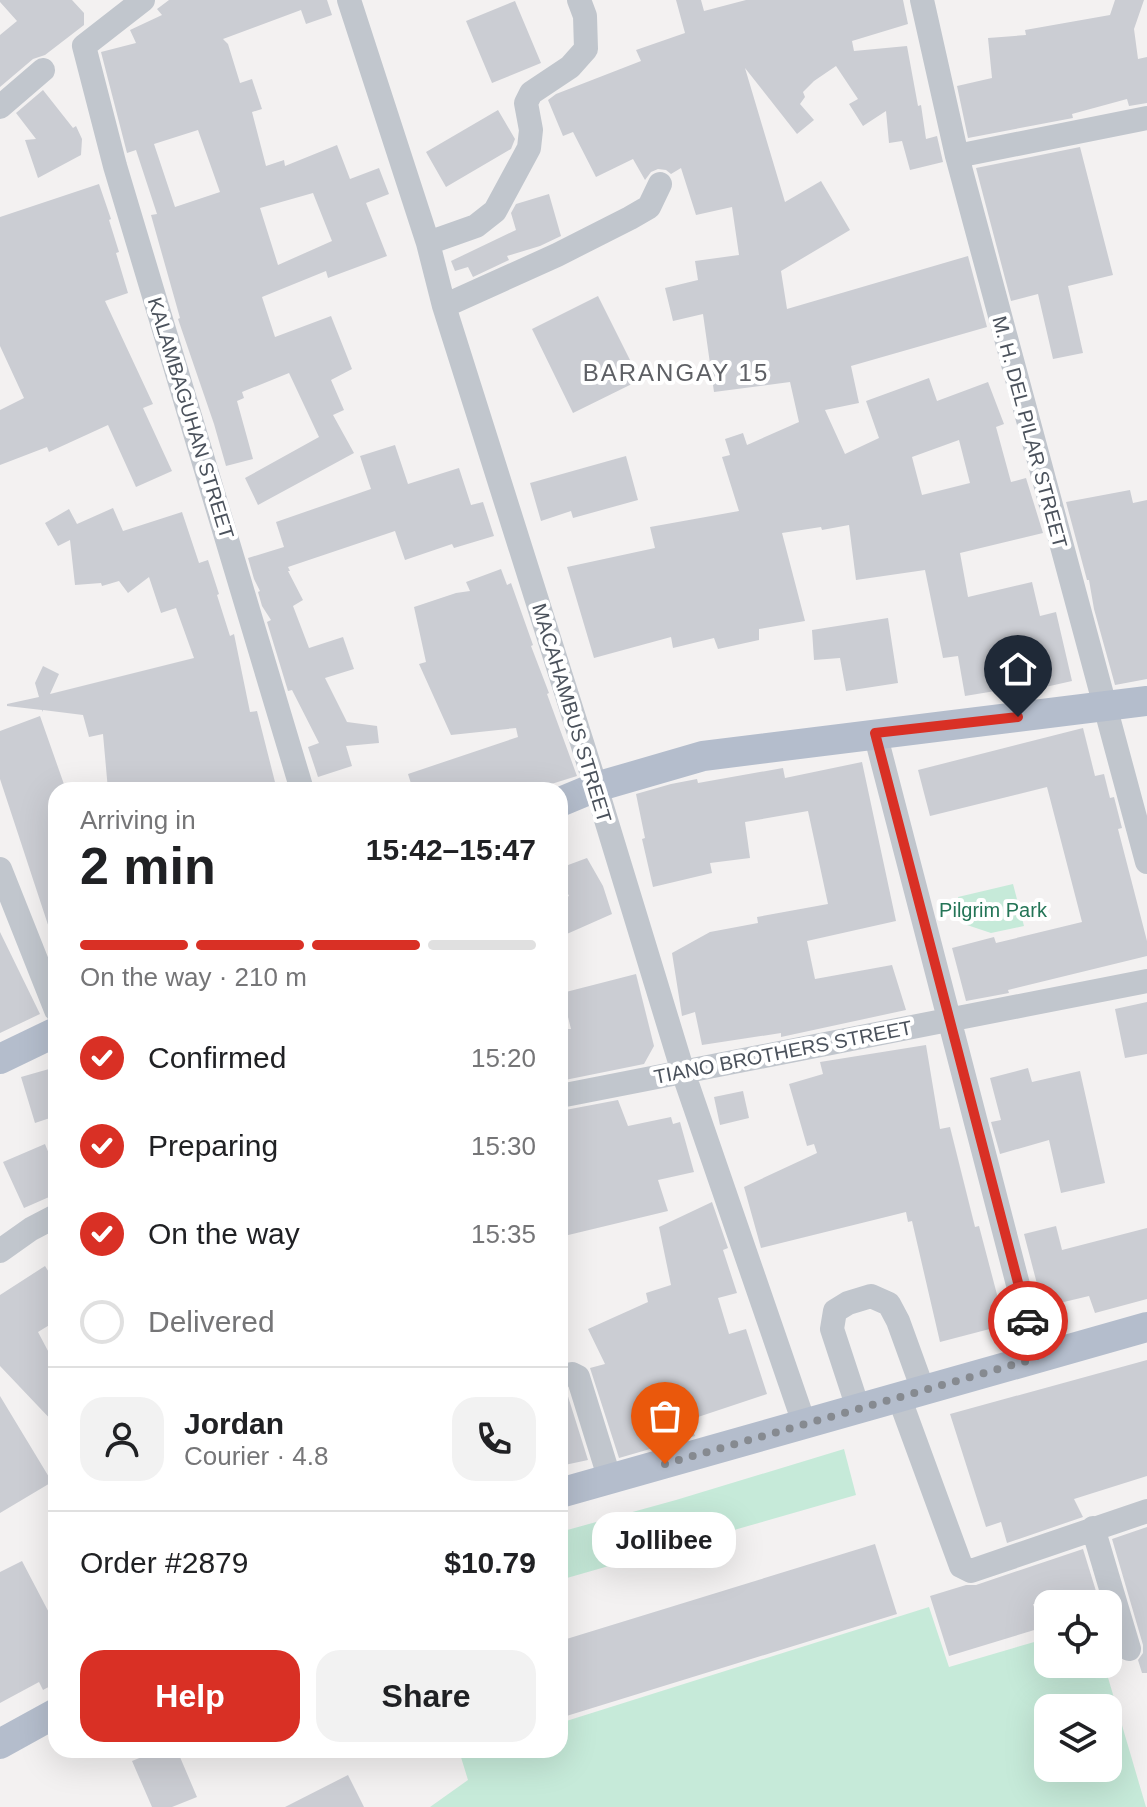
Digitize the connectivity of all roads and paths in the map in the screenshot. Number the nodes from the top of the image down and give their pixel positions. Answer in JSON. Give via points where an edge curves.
{"nodes":[{"id":1,"x":143,"y":0,"type":"edge"},
{"id":2,"x":349,"y":0,"type":"edge"},
{"id":3,"x":579,"y":0,"type":"edge"},
{"id":4,"x":922,"y":0,"type":"edge"},
{"id":5,"x":43,"y":70,"type":"dead end"},
{"id":6,"x":0,"y":107,"type":"edge"},
{"id":7,"x":1147,"y":118,"type":"edge"},
{"id":8,"x":957,"y":156,"type":"junction"},
{"id":9,"x":660,"y":184,"type":"dead end"},
{"id":10,"x":428,"y":243,"type":"junction"},
{"id":11,"x":444,"y":306,"type":"junction"},
{"id":12,"x":1147,"y":701,"type":"edge"},
{"id":13,"x":1104,"y":706,"type":"junction"},
{"id":14,"x":875,"y":733,"type":"junction"},
{"id":15,"x":300,"y":782,"type":"edge"},
{"id":16,"x":596,"y":787,"type":"junction"},
{"id":17,"x":568,"y":799,"type":"edge"},
{"id":18,"x":1147,"y":862,"type":"edge"},
{"id":19,"x":0,"y":869,"type":"edge"},
{"id":20,"x":1147,"y":981,"type":"edge"},
{"id":21,"x":48,"y":990,"type":"edge"},
{"id":22,"x":949,"y":1020,"type":"junction"},
{"id":23,"x":48,"y":1036,"type":"edge"},
{"id":24,"x":0,"y":1059,"type":"edge"},
{"id":25,"x":683,"y":1072,"type":"junction"},
{"id":26,"x":568,"y":1094,"type":"edge"},
{"id":27,"x":48,"y":1220,"type":"edge"},
{"id":28,"x":0,"y":1251,"type":"edge"},
{"id":29,"x":1147,"y":1327,"type":"edge"},
{"id":30,"x":1037,"y":1358,"type":"junction"},
{"id":31,"x":568,"y":1375,"type":"edge"},
{"id":32,"x":911,"y":1393,"type":"junction"},
{"id":33,"x":858,"y":1408,"type":"junction"},
{"id":34,"x":804,"y":1423,"type":"junction"},
{"id":35,"x":610,"y":1480,"type":"junction"},
{"id":36,"x":568,"y":1491,"type":"edge"},
{"id":37,"x":1147,"y":1511,"type":"edge"},
{"id":38,"x":1093,"y":1528,"type":"junction"},
{"id":39,"x":1129,"y":1649,"type":"dead end"},
{"id":40,"x":48,"y":1717,"type":"edge"},
{"id":41,"x":0,"y":1744,"type":"edge"}],
"edges":[{"from":1,"to":15,"type":"street","name":"KALAMBAGUHAN STREET","via":[[84,46]]},
{"from":2,"to":10,"type":"street","name":"MACAHAMBUS STREET"},
{"from":3,"to":10,"type":"street","via":[[586,49],[570,67],[531,93],[526,103],[529,148],[495,211],[476,226]]},
{"from":4,"to":8,"type":"street","name":"M. H. DEL PILAR STREET"},
{"from":5,"to":6,"type":"street"},
{"from":7,"to":8,"type":"street"},
{"from":8,"to":13,"type":"street","name":"M. H. DEL PILAR STREET"},
{"from":9,"to":11,"type":"street","via":[[649,207],[630,218]]},
{"from":10,"to":11,"type":"street","name":"MACAHAMBUS STREET"},
{"from":11,"to":16,"type":"street","name":"MACAHAMBUS STREET"},
{"from":12,"to":13,"type":"main road"},
{"from":13,"to":14,"type":"main road"},
{"from":13,"to":18,"type":"street","name":"M. H. DEL PILAR STREET"},
{"from":14,"to":16,"type":"main road","via":[[703,756]]},
{"from":14,"to":22,"type":"street"},
{"from":16,"to":17,"type":"main road"},
{"from":16,"to":25,"type":"street","name":"MACAHAMBUS STREET"},
{"from":19,"to":21,"type":"street"},
{"from":20,"to":22,"type":"street","name":"TIANO BROTHERS STREET"},
{"from":22,"to":25,"type":"street","name":"TIANO BROTHERS STREET"},
{"from":22,"to":30,"type":"street"},
{"from":23,"to":24,"type":"main road"},
{"from":25,"to":26,"type":"street","name":"TIANO BROTHERS STREET"},
{"from":25,"to":34,"type":"street","name":"MACAHAMBUS STREET"},
{"from":27,"to":28,"type":"street"},
{"from":29,"to":30,"type":"main road"},
{"from":30,"to":32,"type":"main road"},
{"from":31,"to":35,"type":"street","via":[[578,1377]]},
{"from":32,"to":33,"type":"main road"},
{"from":32,"to":33,"type":"street","via":[[898,1321],[889,1304],[871,1296],[835,1311],[832,1329]]},
{"from":32,"to":38,"type":"street","via":[[961,1566],[971,1571]]},
{"from":33,"to":34,"type":"main road"},
{"from":34,"to":35,"type":"main road"},
{"from":35,"to":36,"type":"main road"},
{"from":37,"to":38,"type":"street"},
{"from":38,"to":39,"type":"street"},
{"from":40,"to":41,"type":"main road"}]}
